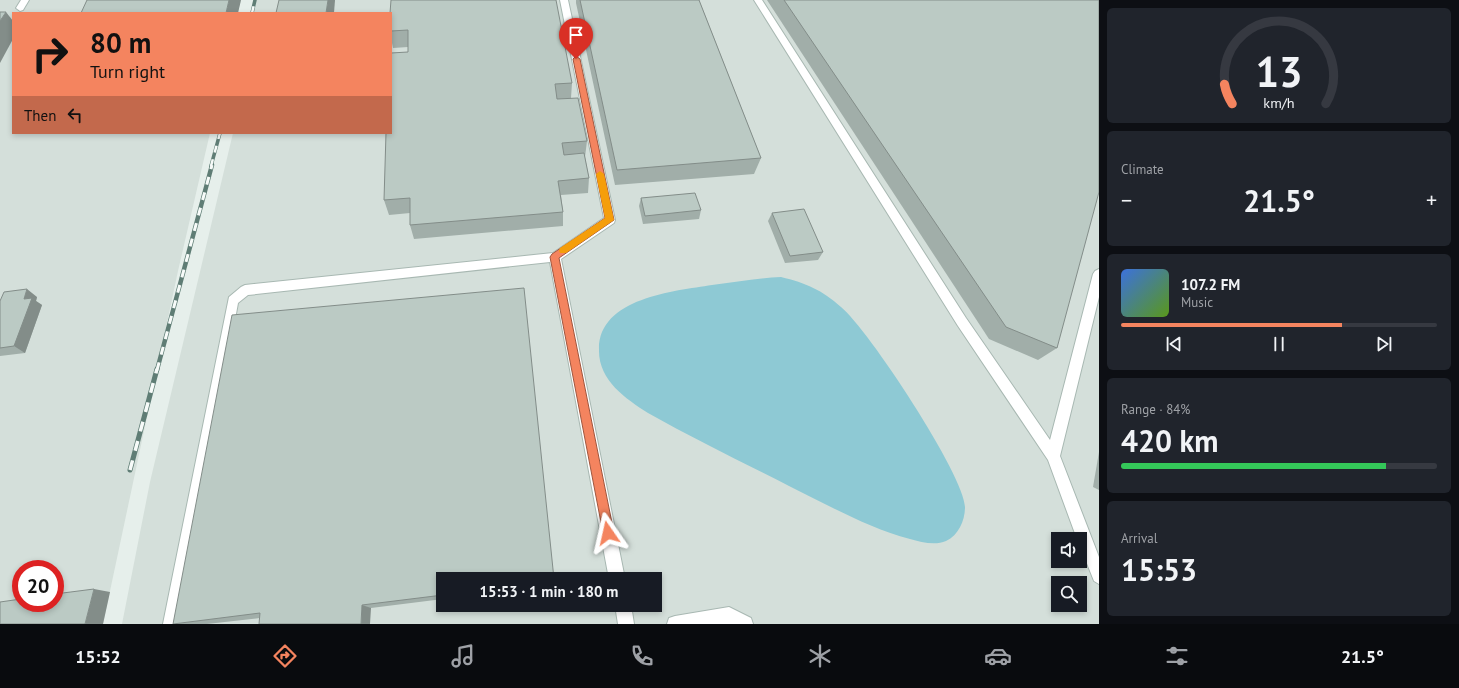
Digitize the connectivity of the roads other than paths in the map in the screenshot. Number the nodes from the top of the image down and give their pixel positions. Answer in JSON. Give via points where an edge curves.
{"nodes":[{"id":1,"x":25,"y":0,"type":"edge"},
{"id":2,"x":564,"y":0,"type":"edge"},
{"id":3,"x":758,"y":0,"type":"edge"},
{"id":4,"x":20,"y":8,"type":"dead end"},
{"id":5,"x":555,"y":257,"type":"junction"},
{"id":6,"x":1099,"y":274,"type":"edge"},
{"id":7,"x":1053,"y":456,"type":"junction"},
{"id":8,"x":616,"y":572,"type":"edge"},
{"id":9,"x":1099,"y":576,"type":"edge"},
{"id":10,"x":623,"y":612,"type":"edge"},
{"id":11,"x":171,"y":624,"type":"edge"},
{"id":12,"x":626,"y":624,"type":"edge"},
{"id":13,"x":675,"y":624,"type":"edge"},
{"id":14,"x":745,"y":624,"type":"edge"}],
"edges":[{"from":1,"to":4,"type":"lane"},
{"from":2,"to":5,"type":"lane","via":[[610,220]]},
{"from":3,"to":7,"type":"lane","via":[[962,322]]},
{"from":5,"to":8,"type":"lane"},
{"from":5,"to":11,"type":"lane","via":[[245,290],[233,301]]},
{"from":6,"to":7,"type":"lane"},
{"from":7,"to":9,"type":"lane"},
{"from":10,"to":12,"type":"lane"},
{"from":13,"to":14,"type":"lane","via":[[729,615]]}]}
